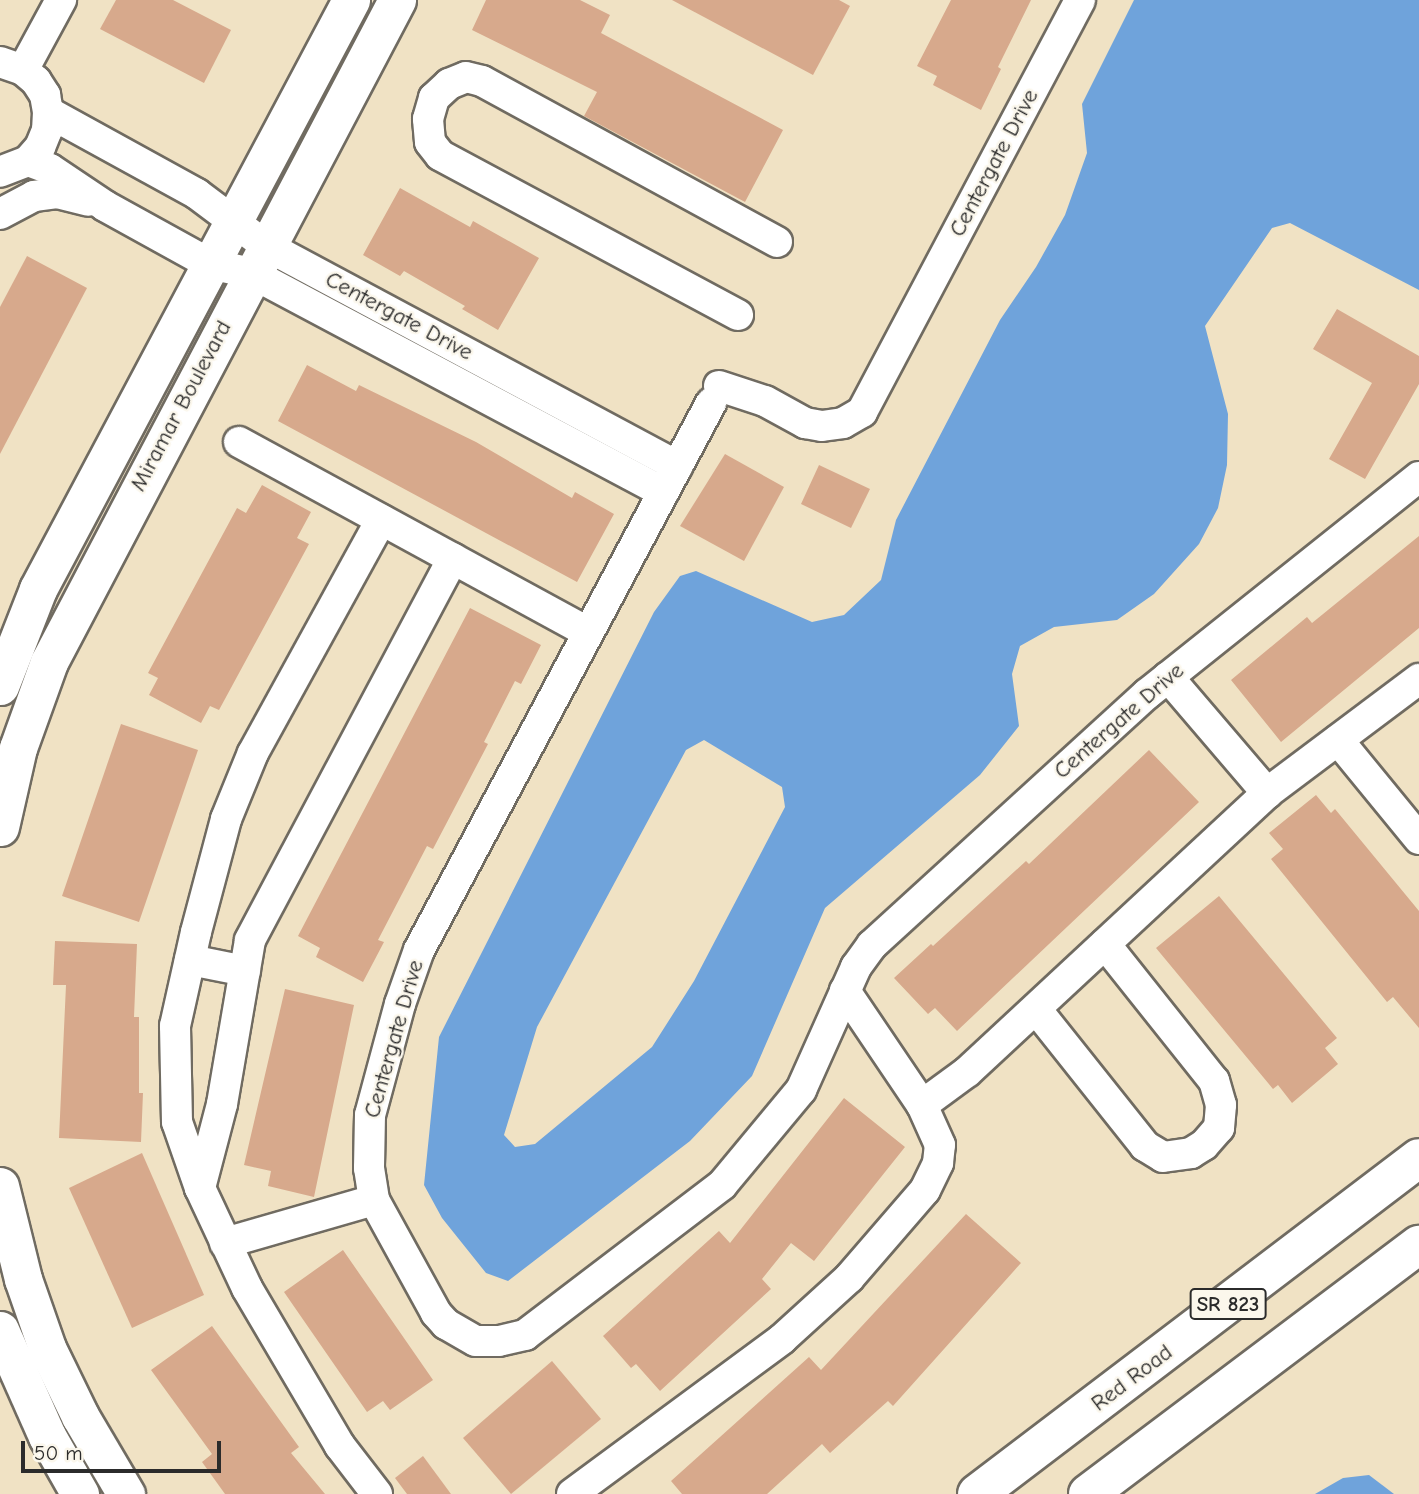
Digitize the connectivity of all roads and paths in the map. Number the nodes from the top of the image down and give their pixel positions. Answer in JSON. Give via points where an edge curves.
{"nodes":[{"id":1,"x":61,"y":0,"type":"edge"},
{"id":2,"x":351,"y":0,"type":"edge"},
{"id":3,"x":397,"y":0,"type":"edge"},
{"id":4,"x":1080,"y":0,"type":"edge"},
{"id":5,"x":12,"y":66,"type":"edge"},
{"id":6,"x":48,"y":112,"type":"junction"},
{"id":7,"x":28,"y":161,"type":"junction"},
{"id":8,"x":0,"y":172,"type":"edge"},
{"id":9,"x":105,"y":206,"type":"junction"},
{"id":10,"x":0,"y":214,"type":"edge"},
{"id":11,"x":233,"y":221,"type":"junction"},
{"id":12,"x":776,"y":242,"type":"dead end"},
{"id":13,"x":258,"y":259,"type":"junction"},
{"id":14,"x":210,"y":264,"type":"junction"},
{"id":15,"x":738,"y":315,"type":"dead end"},
{"id":16,"x":525,"y":400,"type":"junction"},
{"id":17,"x":239,"y":442,"type":"dead end"},
{"id":18,"x":678,"y":466,"type":"junction"},
{"id":19,"x":1419,"y":477,"type":"edge"},
{"id":20,"x":663,"y":492,"type":"junction"},
{"id":21,"x":381,"y":520,"type":"junction"},
{"id":22,"x":453,"y":559,"type":"junction"},
{"id":23,"x":588,"y":632,"type":"junction"},
{"id":24,"x":1168,"y":677,"type":"junction"},
{"id":25,"x":0,"y":686,"type":"edge"},
{"id":26,"x":1416,"y":688,"type":"edge"},
{"id":27,"x":1338,"y":740,"type":"junction"},
{"id":28,"x":1267,"y":793,"type":"junction"},
{"id":29,"x":0,"y":827,"type":"edge"},
{"id":30,"x":1419,"y":839,"type":"edge"},
{"id":31,"x":1105,"y":944,"type":"junction"},
{"id":32,"x":190,"y":960,"type":"junction"},
{"id":33,"x":245,"y":971,"type":"junction"},
{"id":34,"x":845,"y":991,"type":"junction"},
{"id":35,"x":1036,"y":1009,"type":"junction"},
{"id":36,"x":922,"y":1105,"type":"junction"},
{"id":37,"x":1419,"y":1158,"type":"edge"},
{"id":38,"x":0,"y":1186,"type":"edge"},
{"id":39,"x":200,"y":1188,"type":"junction"},
{"id":40,"x":374,"y":1200,"type":"junction"},
{"id":41,"x":225,"y":1243,"type":"junction"},
{"id":42,"x":1419,"y":1245,"type":"edge"},
{"id":43,"x":0,"y":1330,"type":"edge"},
{"id":44,"x":80,"y":1494,"type":"edge"},
{"id":45,"x":126,"y":1494,"type":"edge"},
{"id":46,"x":377,"y":1494,"type":"edge"},
{"id":47,"x":572,"y":1494,"type":"edge"},
{"id":48,"x":977,"y":1494,"type":"edge"},
{"id":49,"x":1088,"y":1494,"type":"edge"}],
"edges":[{"from":1,"to":5,"type":"street"},
{"from":2,"to":11,"type":"street","name":"Miramar Boulevard"},
{"from":3,"to":13,"type":"street","name":"Miramar Boulevard"},
{"from":4,"to":18,"type":"street","name":"Centergate Drive","via":[[862,412],[843,423],[822,426],[805,423],[765,401],[715,395]]},
{"from":5,"to":6,"type":"street","via":[[36,81]]},
{"from":6,"to":7,"type":"street","via":[[40,148]]},
{"from":6,"to":11,"type":"street","via":[[197,194]]},
{"from":7,"to":8,"type":"street"},
{"from":7,"to":9,"type":"street","via":[[50,169]]},
{"from":9,"to":10,"type":"street","via":[[57,193],[34,196]]},
{"from":9,"to":14,"type":"street"},
{"from":11,"to":13,"type":"street"},
{"from":11,"to":14,"type":"street","name":"Miramar Boulevard"},
{"from":12,"to":15,"type":"street","via":[[482,82],[466,77],[434,98],[428,119],[430,142],[440,155]]},
{"from":13,"to":14,"type":"street"},
{"from":13,"to":16,"type":"street","name":"Centergate Drive"},
{"from":13,"to":29,"type":"street","name":"Miramar Boulevard","via":[[49,662],[18,748]]},
{"from":14,"to":25,"type":"street","name":"Miramar Boulevard","via":[[38,589]]},
{"from":16,"to":18,"type":"street","name":"Centergate Drive"},
{"from":16,"to":20,"type":"street","name":"Centergate Drive"},
{"from":17,"to":21,"type":"street"},
{"from":18,"to":20,"type":"street","name":"Centergate Drive"},
{"from":19,"to":24,"type":"street","name":"Centergate Drive"},
{"from":20,"to":23,"type":"street","name":"Centergate Drive"},
{"from":21,"to":22,"type":"street"},
{"from":21,"to":32,"type":"street","via":[[253,753],[226,819]]},
{"from":22,"to":23,"type":"street"},
{"from":22,"to":33,"type":"street","via":[[250,940]]},
{"from":23,"to":40,"type":"street","name":"Centergate Drive","via":[[419,950],[370,1115]]},
{"from":24,"to":28,"type":"street"},
{"from":24,"to":34,"type":"street","name":"Centergate Drive","via":[[872,944]]},
{"from":26,"to":27,"type":"street"},
{"from":27,"to":28,"type":"street"},
{"from":27,"to":30,"type":"street"},
{"from":28,"to":31,"type":"street"},
{"from":31,"to":35,"type":"street"},
{"from":31,"to":35,"type":"street","via":[[1214,1081],[1221,1105],[1219,1128],[1204,1145],[1191,1153],[1163,1157],[1145,1146]]},
{"from":32,"to":33,"type":"street"},
{"from":32,"to":39,"type":"street","via":[[175,1026],[177,1122]]},
{"from":33,"to":39,"type":"street","via":[[222,1104]]},
{"from":34,"to":36,"type":"street"},
{"from":34,"to":40,"type":"street","name":"Centergate Drive","via":[[802,1090],[722,1185],[526,1335],[476,1341],[446,1324]]},
{"from":35,"to":36,"type":"street","via":[[967,1072]]},
{"from":36,"to":47,"type":"street","via":[[940,1145],[938,1163],[925,1190],[849,1278],[782,1339]]},
{"from":37,"to":48,"type":"highway","name":"Red Road","number":"SR 823"},
{"from":38,"to":45,"type":"street","via":[[23,1279],[47,1348]]},
{"from":39,"to":41,"type":"street"},
{"from":40,"to":41,"type":"street"},
{"from":41,"to":46,"type":"street","via":[[247,1289],[340,1446]]},
{"from":42,"to":49,"type":"highway","number":"SR 823"},
{"from":43,"to":44,"type":"street","via":[[47,1436]]}]}
